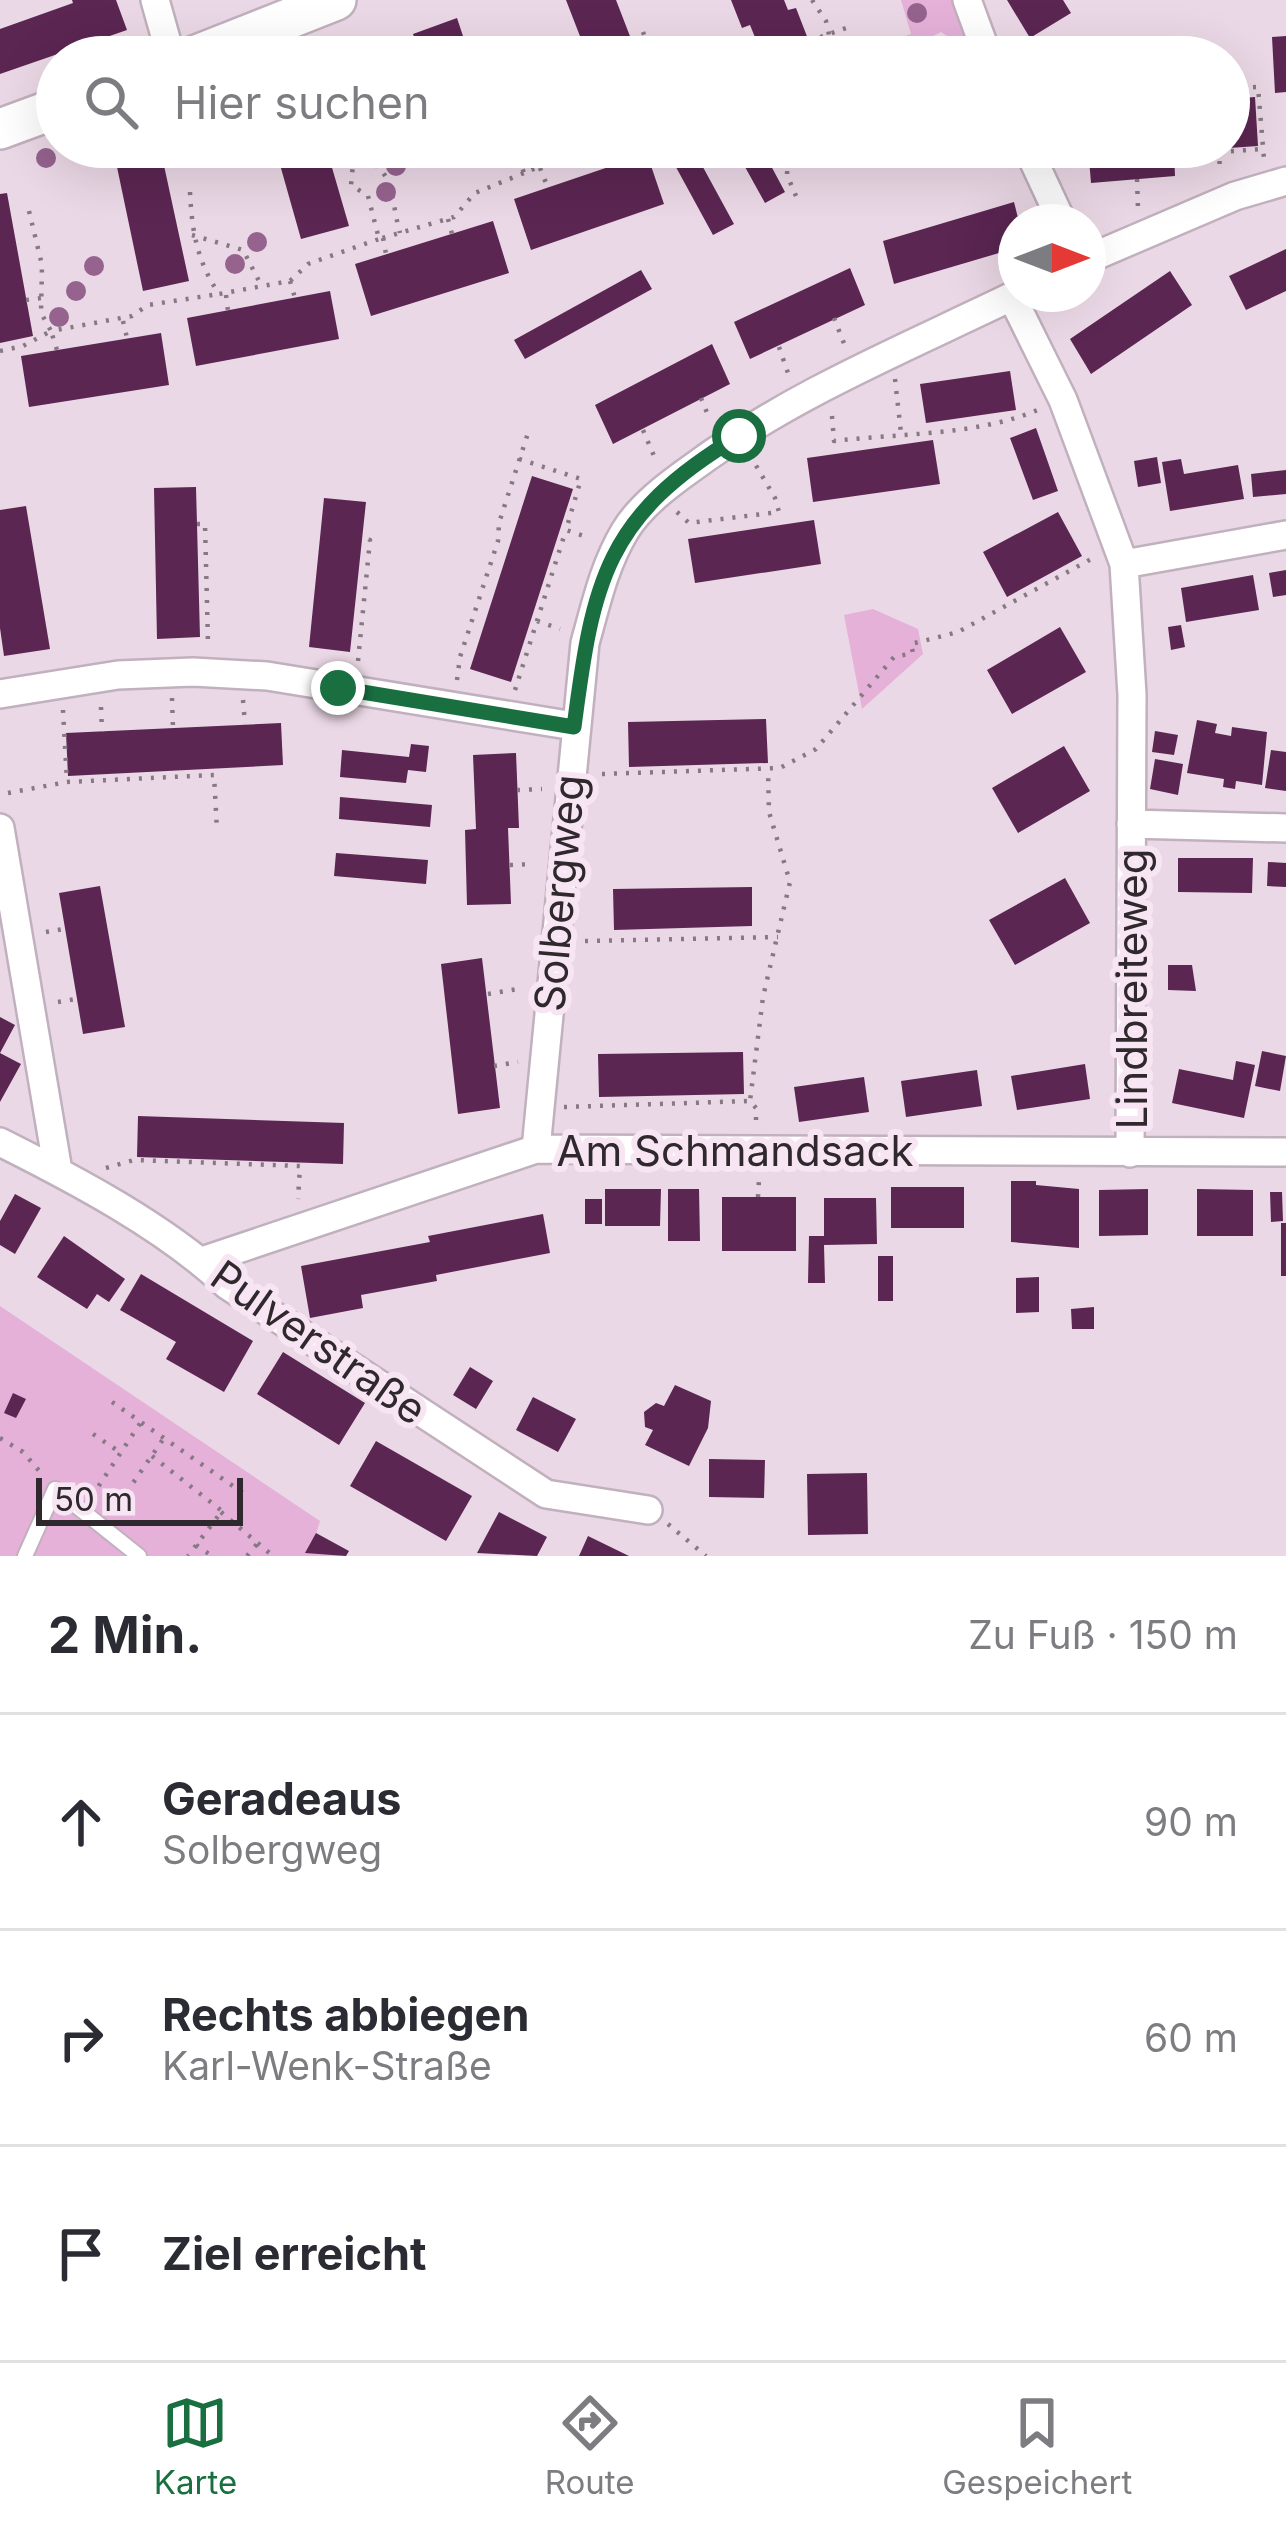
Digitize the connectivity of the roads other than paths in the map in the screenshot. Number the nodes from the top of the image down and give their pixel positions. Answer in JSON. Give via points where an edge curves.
{"nodes":[{"id":1,"x":155,"y":0,"type":"edge"},
{"id":2,"x":336,"y":0,"type":"edge"},
{"id":3,"x":967,"y":0,"type":"edge"},
{"id":4,"x":165,"y":36,"type":"edge"},
{"id":5,"x":245,"y":36,"type":"edge"},
{"id":6,"x":980,"y":36,"type":"edge"},
{"id":7,"x":36,"y":116,"type":"edge"},
{"id":8,"x":0,"y":129,"type":"edge"},
{"id":9,"x":1037,"y":168,"type":"edge"},
{"id":10,"x":1275,"y":175,"type":"edge"},
{"id":11,"x":1054,"y":204,"type":"edge"},
{"id":12,"x":1106,"y":252,"type":"edge"},
{"id":13,"x":998,"y":303,"type":"edge"},
{"id":14,"x":1023,"y":312,"type":"edge"},
{"id":15,"x":1286,"y":535,"type":"edge"},
{"id":16,"x":1114,"y":559,"type":"junction"},
{"id":17,"x":0,"y":694,"type":"edge"},
{"id":18,"x":574,"y":727,"type":"junction"},
{"id":19,"x":1132,"y":824,"type":"junction"},
{"id":20,"x":0,"y":828,"type":"edge"},
{"id":21,"x":1286,"y":828,"type":"edge"},
{"id":22,"x":0,"y":1142,"type":"edge"},
{"id":23,"x":536,"y":1149,"type":"junction"},
{"id":24,"x":1286,"y":1152,"type":"edge"},
{"id":25,"x":1130,"y":1154,"type":"junction"},
{"id":26,"x":58,"y":1171,"type":"junction"},
{"id":27,"x":202,"y":1261,"type":"junction"},
{"id":28,"x":648,"y":1510,"type":"road end"},
{"id":29,"x":25,"y":1556,"type":"edge"},
{"id":30,"x":139,"y":1556,"type":"edge"}],
"edges":[{"from":1,"to":4,"type":"street"},
{"from":2,"to":5,"type":"main road"},
{"from":3,"to":6,"type":"street"},
{"from":7,"to":8,"type":"main road"},
{"from":9,"to":11,"type":"street"},
{"from":10,"to":12,"type":"street"},
{"from":13,"to":18,"type":"street","name":"Solbergweg","via":[[850,370],[718,448],[659,494],[627,527],[604,572]]},
{"from":14,"to":16,"type":"street","name":"Lindbreiteweg","via":[[1063,400]]},
{"from":15,"to":16,"type":"street"},
{"from":16,"to":19,"type":"street","name":"Lindbreiteweg","via":[[1132,695]]},
{"from":17,"to":18,"type":"street","via":[[118,675],[267,676]]},
{"from":18,"to":23,"type":"street","name":"Solbergweg"},
{"from":19,"to":21,"type":"street","name":"Lindbreiteweg"},
{"from":19,"to":25,"type":"street","name":"Lindbreiteweg"},
{"from":20,"to":26,"type":"street"},
{"from":22,"to":26,"type":"street","name":"Pulverstraße"},
{"from":23,"to":25,"type":"street","name":"Am Schmandsack","via":[[757,1157]]},
{"from":23,"to":27,"type":"street","name":"Am Schmandsack"},
{"from":24,"to":25,"type":"street","name":"Am Schmandsack"},
{"from":26,"to":27,"type":"street","name":"Pulverstraße"},
{"from":27,"to":28,"type":"street","name":"Pulverstraße","via":[[546,1494]]},
{"from":29,"to":30,"type":"lane","via":[[55,1489]]}]}
